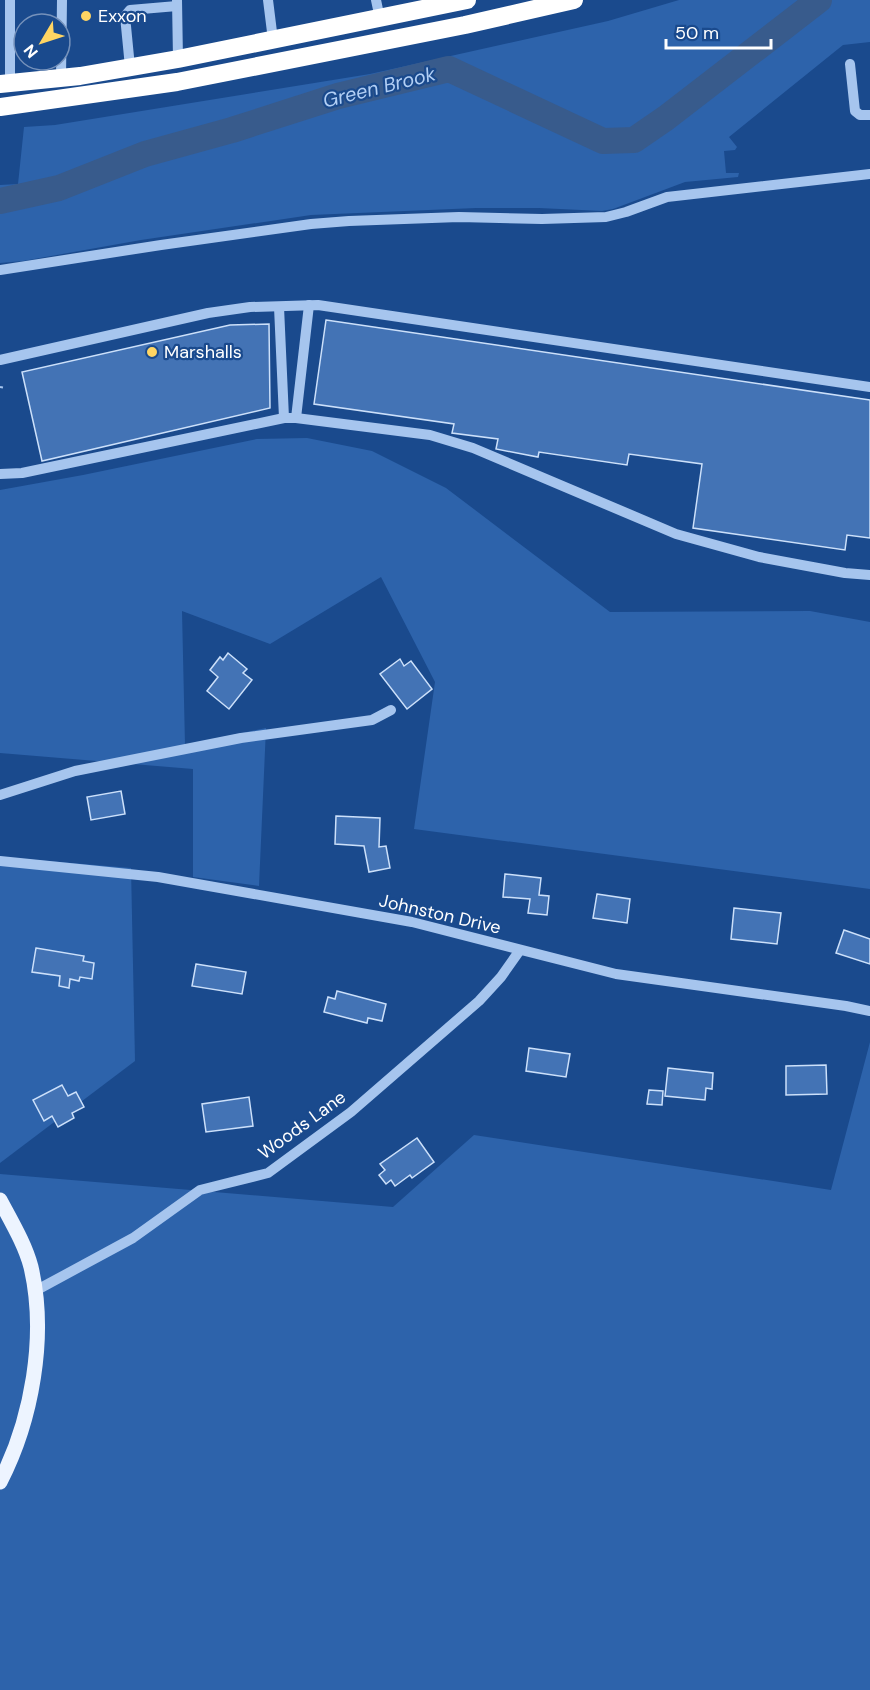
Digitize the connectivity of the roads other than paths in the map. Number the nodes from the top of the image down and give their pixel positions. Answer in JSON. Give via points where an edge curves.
{"nodes":[{"id":1,"x":10,"y":0,"type":"edge"},
{"id":2,"x":62,"y":0,"type":"edge"},
{"id":3,"x":268,"y":0,"type":"edge"},
{"id":4,"x":376,"y":0,"type":"edge"},
{"id":5,"x":467,"y":0,"type":"edge"},
{"id":6,"x":574,"y":0,"type":"edge"},
{"id":7,"x":177,"y":3,"type":"edge"},
{"id":8,"x":380,"y":19,"type":"junction"},
{"id":9,"x":273,"y":40,"type":"junction"},
{"id":10,"x":178,"y":59,"type":"junction"},
{"id":11,"x":850,"y":64,"type":"dead end"},
{"id":12,"x":130,"y":67,"type":"junction"},
{"id":13,"x":61,"y":78,"type":"junction"},
{"id":14,"x":5,"y":84,"type":"edge"},
{"id":15,"x":0,"y":107,"type":"edge"},
{"id":16,"x":870,"y":115,"type":"edge"},
{"id":17,"x":870,"y":174,"type":"edge"},
{"id":18,"x":0,"y":270,"type":"edge"},
{"id":19,"x":309,"y":305,"type":"junction"},
{"id":20,"x":279,"y":307,"type":"junction"},
{"id":21,"x":0,"y":360,"type":"edge"},
{"id":22,"x":870,"y":387,"type":"edge"},
{"id":23,"x":284,"y":418,"type":"junction"},
{"id":24,"x":296,"y":418,"type":"junction"},
{"id":25,"x":0,"y":474,"type":"edge"},
{"id":26,"x":870,"y":565,"type":"edge"},
{"id":27,"x":866,"y":575,"type":"edge"},
{"id":28,"x":391,"y":710,"type":"dead end"},
{"id":29,"x":0,"y":795,"type":"edge"},
{"id":30,"x":0,"y":861,"type":"edge"},
{"id":31,"x":520,"y":950,"type":"junction"},
{"id":32,"x":870,"y":1011,"type":"edge"},
{"id":33,"x":0,"y":1200,"type":"edge"},
{"id":34,"x":35,"y":1291,"type":"junction"},
{"id":35,"x":0,"y":1482,"type":"edge"}],
"edges":[{"from":1,"to":14,"type":"street"},
{"from":2,"to":13,"type":"street"},
{"from":3,"to":9,"type":"street"},
{"from":4,"to":8,"type":"street"},
{"from":5,"to":8,"type":"highway"},
{"from":6,"to":15,"type":"highway","via":[[177,82]]},
{"from":7,"to":10,"type":"street"},
{"from":7,"to":12,"type":"street","via":[[130,10],[124,16]]},
{"from":8,"to":9,"type":"highway"},
{"from":9,"to":10,"type":"highway"},
{"from":10,"to":12,"type":"highway"},
{"from":11,"to":16,"type":"street","via":[[855,111]]},
{"from":12,"to":13,"type":"highway"},
{"from":13,"to":14,"type":"highway"},
{"from":17,"to":18,"type":"street","via":[[668,197],[606,217],[349,220]]},
{"from":19,"to":20,"type":"street"},
{"from":19,"to":22,"type":"street"},
{"from":19,"to":24,"type":"street"},
{"from":20,"to":21,"type":"street","via":[[208,313]]},
{"from":20,"to":23,"type":"street"},
{"from":23,"to":24,"type":"street"},
{"from":23,"to":25,"type":"street","via":[[22,473]]},
{"from":24,"to":27,"type":"street","via":[[430,435],[473,448],[676,534],[759,558]]},
{"from":26,"to":27,"type":"street"},
{"from":28,"to":29,"type":"street","via":[[372,720],[241,738],[75,771]]},
{"from":30,"to":31,"type":"street","name":"Johnston Drive","via":[[158,877],[412,922]]},
{"from":31,"to":32,"type":"street","name":"Johnston Drive","via":[[616,974]]},
{"from":31,"to":34,"type":"street","name":"Woods Lane","via":[[479,1001],[351,1112],[268,1173],[200,1191],[133,1238]]},
{"from":33,"to":34,"type":"main road","via":[[30,1265]]},
{"from":34,"to":35,"type":"main road","via":[[37,1336],[32,1392],[13,1457]]}]}
